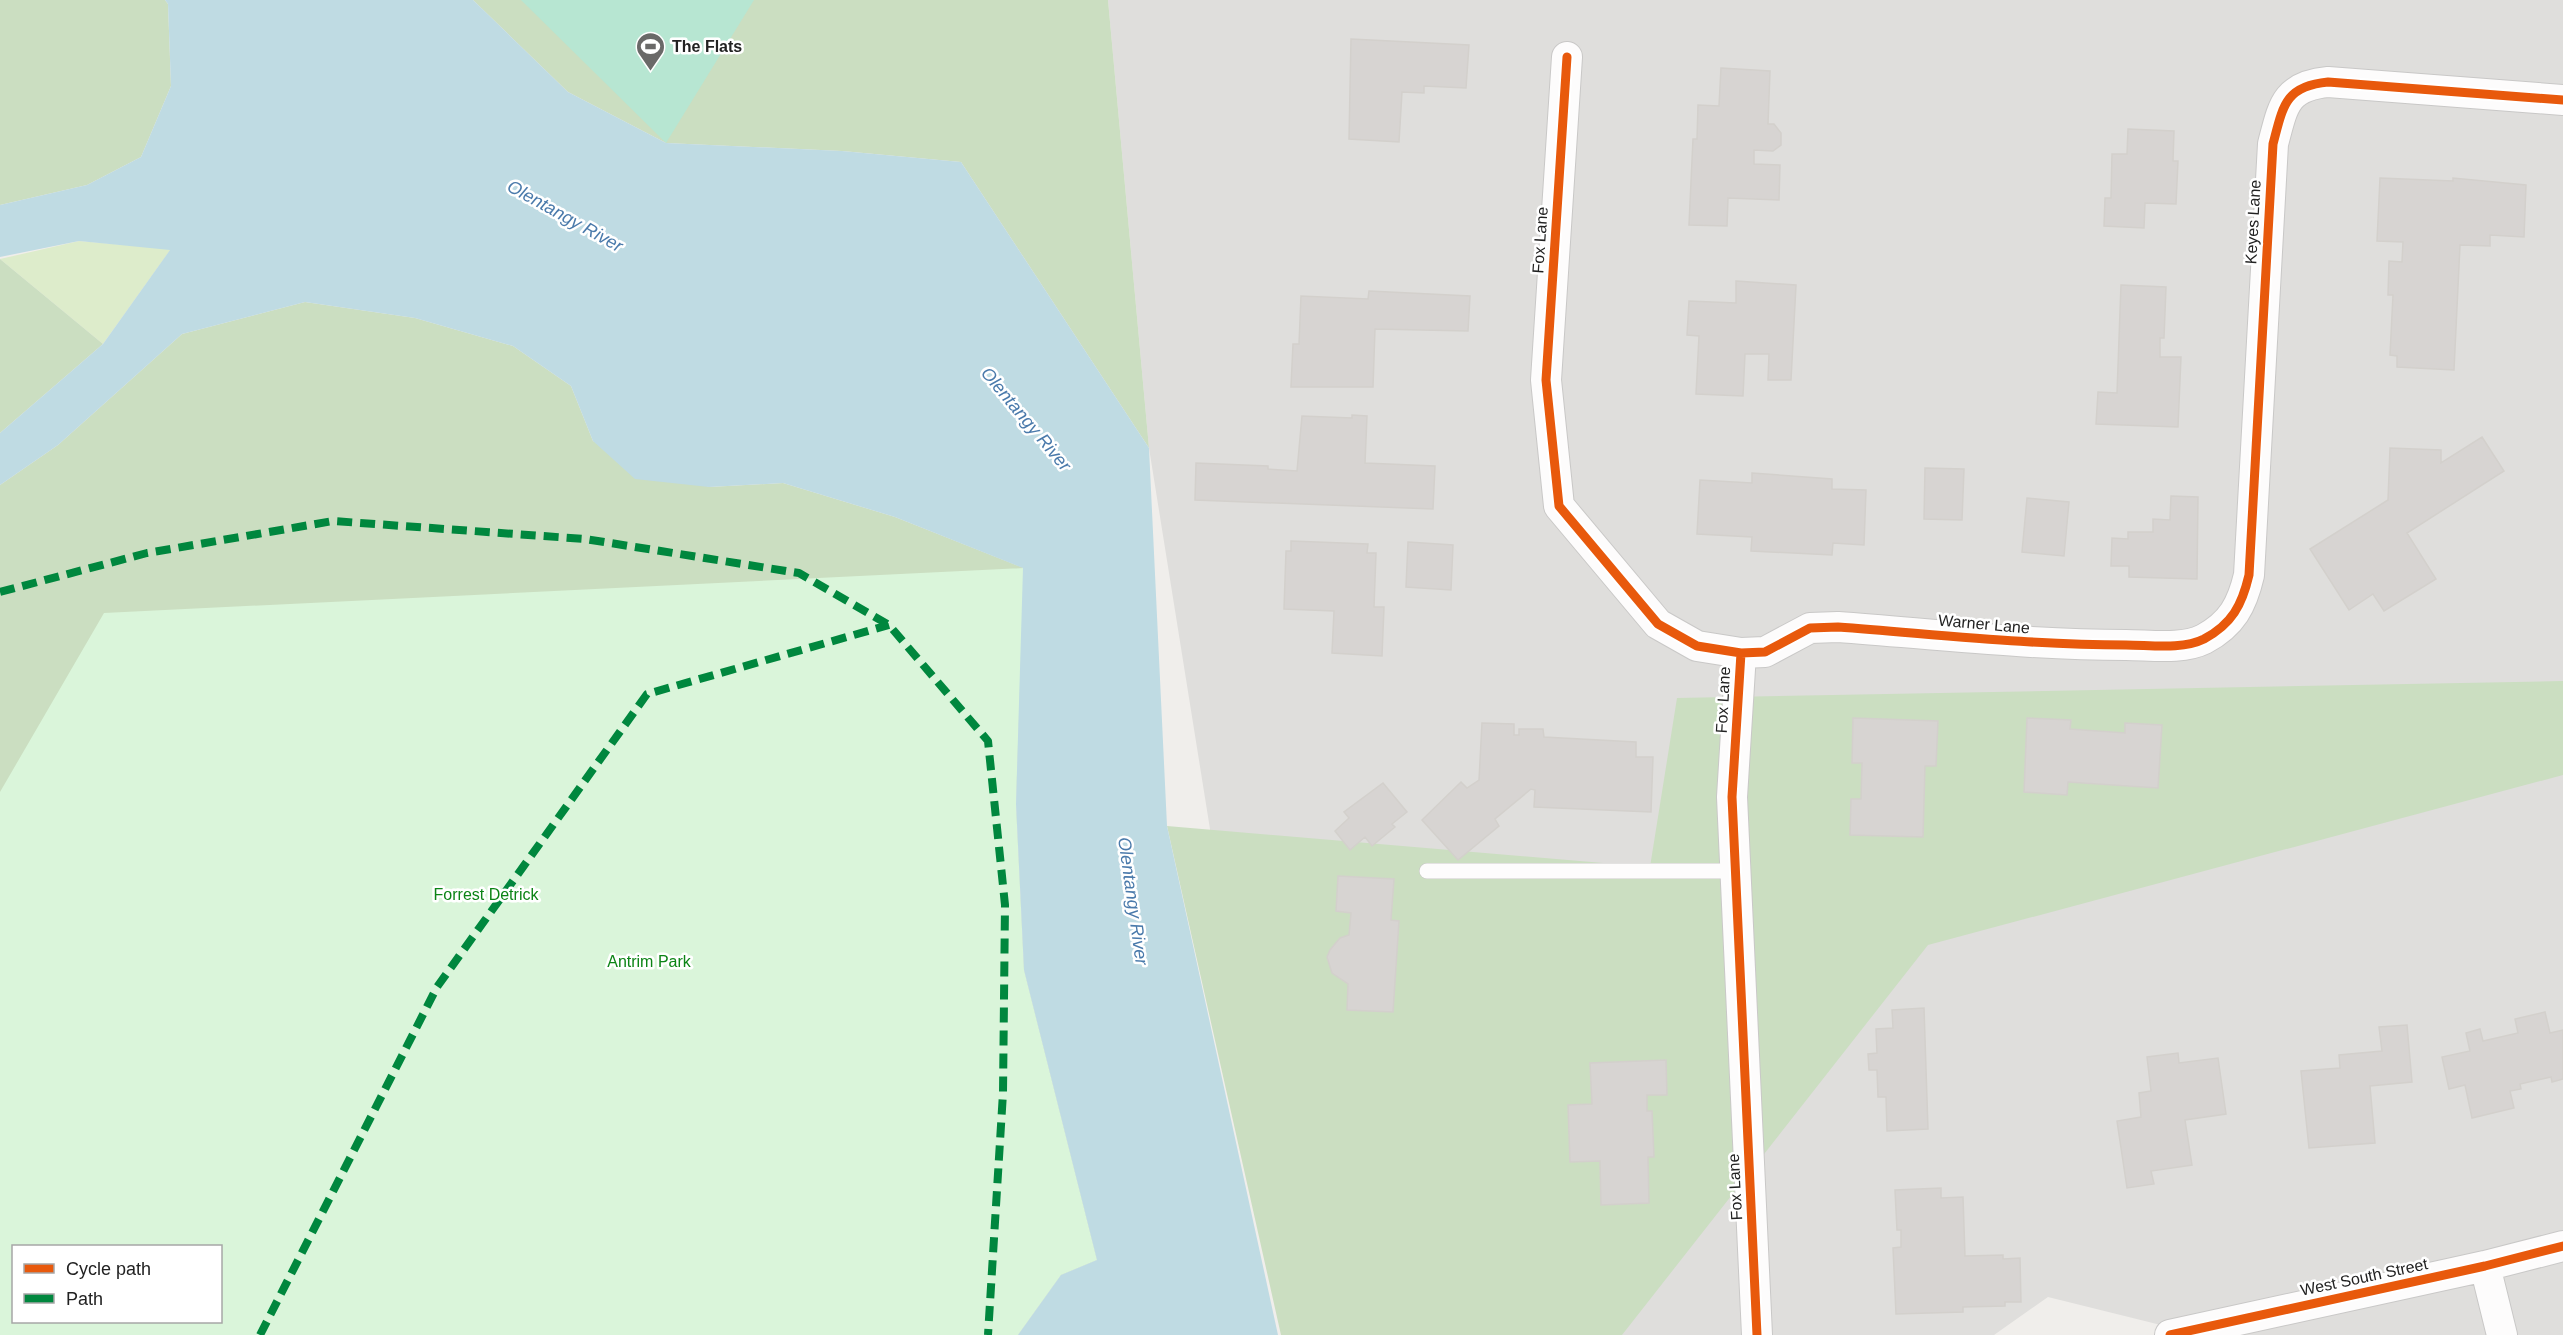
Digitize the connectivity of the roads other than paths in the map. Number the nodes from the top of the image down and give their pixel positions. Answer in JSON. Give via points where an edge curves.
{"nodes":[{"id":1,"x":1567,"y":57,"type":"dead end"},
{"id":2,"x":2563,"y":100,"type":"edge"},
{"id":3,"x":2225,"y":625,"type":"joint"},
{"id":4,"x":1741,"y":653,"type":"junction"},
{"id":5,"x":1427,"y":871,"type":"dead end"},
{"id":6,"x":1736,"y":871,"type":"junction"},
{"id":7,"x":2563,"y":1246,"type":"edge"},
{"id":8,"x":2485,"y":1266,"type":"junction"},
{"id":9,"x":1757,"y":1335,"type":"edge"},
{"id":10,"x":2170,"y":1335,"type":"edge"},
{"id":11,"x":2502,"y":1335,"type":"edge"}],
"edges":[{"from":1,"to":4,"type":"street","name":"Fox Lane","via":[[1546,380],[1559,506],[1658,624],[1697,645]]},
{"from":2,"to":3,"type":"street","name":"Keyes Lane","via":[[2328,82],[2309,84],[2292,93],[2282,110],[2273,144],[2250,575],[2242,602]]},
{"from":3,"to":4,"type":"street","name":"Warner Lane","via":[[2202,640],[2174,645],[2055,645],[1810,628],[1765,652]]},
{"from":4,"to":6,"type":"street","name":"Fox Lane","via":[[1732,797]]},
{"from":5,"to":6,"type":"lane"},
{"from":6,"to":9,"type":"street","name":"Fox Lane"},
{"from":7,"to":8,"type":"street","name":"West South Street"},
{"from":8,"to":10,"type":"street","name":"West South Street"},
{"from":8,"to":11,"type":"street"}]}
